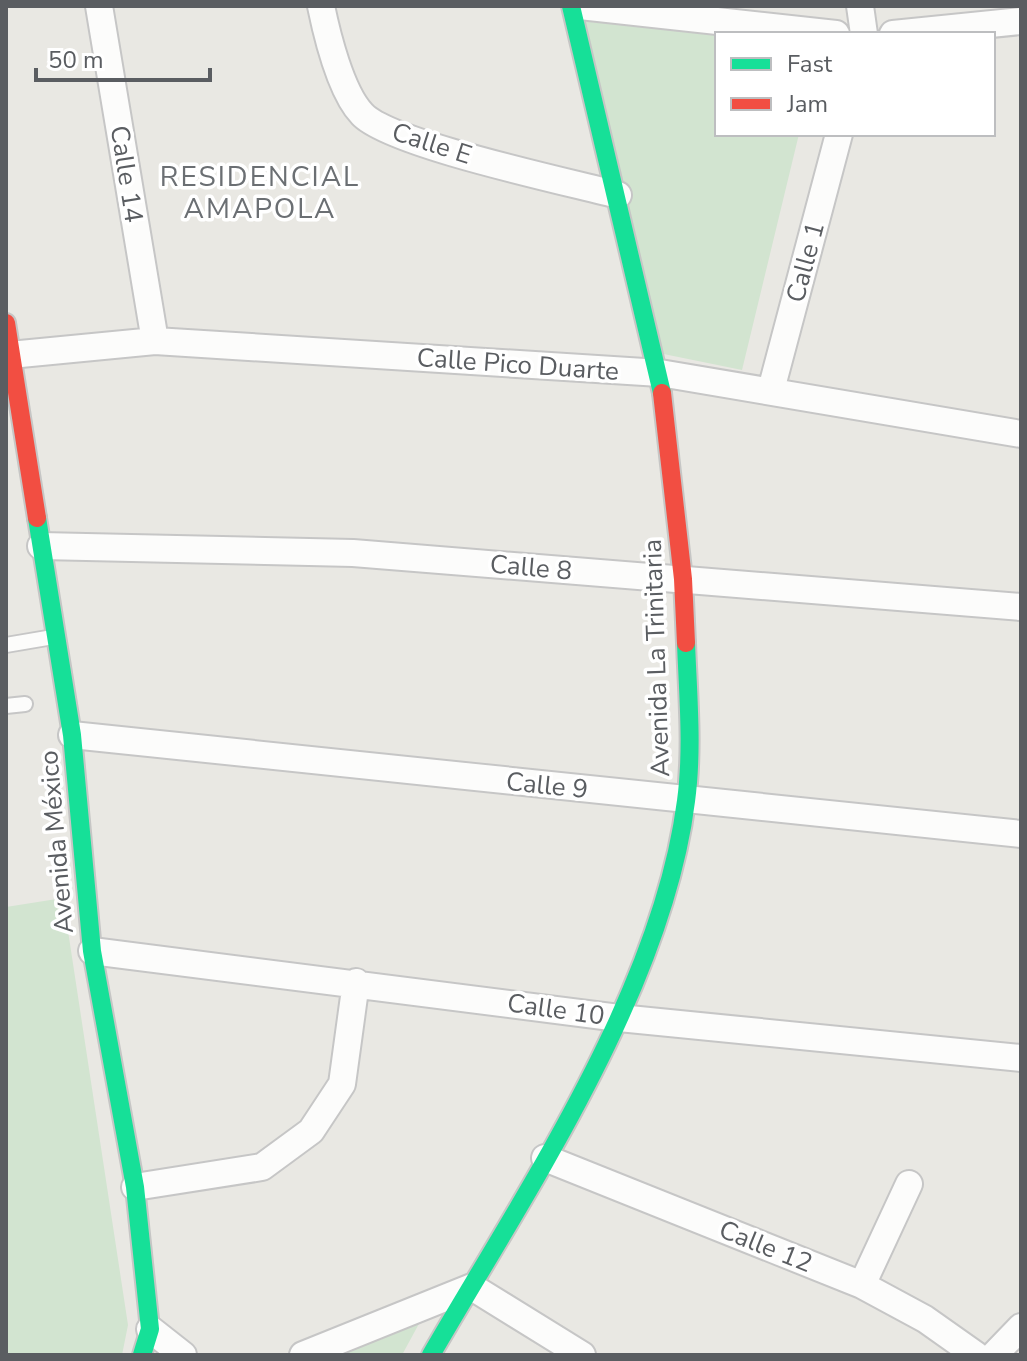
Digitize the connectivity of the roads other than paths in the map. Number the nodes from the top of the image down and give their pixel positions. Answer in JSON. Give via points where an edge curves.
{"nodes":[{"id":1,"x":99,"y":6,"type":"edge"},
{"id":2,"x":321,"y":6,"type":"edge"},
{"id":3,"x":571,"y":6,"type":"edge"},
{"id":4,"x":580,"y":6,"type":"edge"},
{"id":5,"x":860,"y":6,"type":"edge"},
{"id":6,"x":1021,"y":21,"type":"edge"},
{"id":7,"x":818,"y":32,"type":"edge"},
{"id":8,"x":864,"y":32,"type":"edge"},
{"id":9,"x":913,"y":32,"type":"edge"},
{"id":10,"x":838,"y":136,"type":"edge"},
{"id":11,"x":618,"y":195,"type":"junction"},
{"id":12,"x":6,"y":323,"type":"edge"},
{"id":13,"x":155,"y":341,"type":"junction"},
{"id":14,"x":10,"y":355,"type":"junction"},
{"id":15,"x":660,"y":373,"type":"junction"},
{"id":16,"x":771,"y":390,"type":"junction"},
{"id":17,"x":1021,"y":434,"type":"edge"},
{"id":18,"x":41,"y":546,"type":"junction"},
{"id":19,"x":683,"y":579,"type":"junction"},
{"id":20,"x":1021,"y":607,"type":"edge"},
{"id":21,"x":56,"y":636,"type":"junction"},
{"id":22,"x":6,"y":645,"type":"edge"},
{"id":23,"x":25,"y":704,"type":"dead end"},
{"id":24,"x":6,"y":706,"type":"edge"},
{"id":25,"x":72,"y":735,"type":"junction"},
{"id":26,"x":686,"y":801,"type":"junction"},
{"id":27,"x":1021,"y":834,"type":"edge"},
{"id":28,"x":92,"y":951,"type":"junction"},
{"id":29,"x":356,"y":982,"type":"junction"},
{"id":30,"x":619,"y":1018,"type":"junction"},
{"id":31,"x":1021,"y":1058,"type":"edge"},
{"id":32,"x":545,"y":1158,"type":"junction"},
{"id":33,"x":909,"y":1184,"type":"dead end"},
{"id":34,"x":135,"y":1187,"type":"junction"},
{"id":35,"x":862,"y":1285,"type":"junction"},
{"id":36,"x":472,"y":1287,"type":"junction"},
{"id":37,"x":1021,"y":1327,"type":"edge"},
{"id":38,"x":150,"y":1329,"type":"junction"},
{"id":39,"x":142,"y":1355,"type":"edge"},
{"id":40,"x":183,"y":1355,"type":"edge"},
{"id":41,"x":303,"y":1355,"type":"edge"},
{"id":42,"x":431,"y":1355,"type":"edge"},
{"id":43,"x":582,"y":1355,"type":"edge"},
{"id":44,"x":976,"y":1355,"type":"edge"},
{"id":45,"x":994,"y":1355,"type":"edge"}],
"edges":[{"from":1,"to":13,"type":"street","name":"Calle 14"},
{"from":2,"to":11,"type":"street","name":"Calle E","via":[[332,56],[362,114],[396,135]]},
{"from":3,"to":11,"type":"street","name":"Avenida La Trinitaria"},
{"from":4,"to":7,"type":"street"},
{"from":5,"to":8,"type":"street"},
{"from":6,"to":9,"type":"street"},
{"from":10,"to":16,"type":"street","name":"Calle 1"},
{"from":11,"to":15,"type":"street","name":"Avenida La Trinitaria"},
{"from":12,"to":14,"type":"street","name":"Avenida México"},
{"from":13,"to":14,"type":"street","name":"Calle Pico Duarte"},
{"from":13,"to":15,"type":"street","name":"Calle Pico Duarte"},
{"from":14,"to":18,"type":"street","name":"Avenida México"},
{"from":15,"to":16,"type":"street","name":"Calle Pico Duarte"},
{"from":15,"to":19,"type":"street","name":"Avenida La Trinitaria"},
{"from":16,"to":17,"type":"street","name":"Calle Pico Duarte"},
{"from":18,"to":19,"type":"street","name":"Calle 8","via":[[353,553]]},
{"from":18,"to":21,"type":"street","name":"Avenida México"},
{"from":19,"to":20,"type":"street","name":"Calle 8"},
{"from":19,"to":26,"type":"street","name":"Avenida La Trinitaria","via":[[690,741]]},
{"from":21,"to":22,"type":"lane"},
{"from":21,"to":25,"type":"street","name":"Avenida México"},
{"from":23,"to":24,"type":"lane"},
{"from":25,"to":26,"type":"street","name":"Calle 9"},
{"from":25,"to":28,"type":"street","name":"Avenida México"},
{"from":26,"to":27,"type":"street","name":"Calle 9"},
{"from":26,"to":30,"type":"street","name":"Avenida La Trinitaria","via":[[656,928]]},
{"from":28,"to":29,"type":"street","name":"Calle 10"},
{"from":28,"to":34,"type":"street","name":"Avenida México"},
{"from":29,"to":30,"type":"street","name":"Calle 10"},
{"from":29,"to":34,"type":"street","via":[[342,1084],[311,1131],[262,1167]]},
{"from":30,"to":31,"type":"street","name":"Calle 10"},
{"from":30,"to":32,"type":"street","name":"Avenida La Trinitaria"},
{"from":32,"to":35,"type":"street","name":"Calle 12"},
{"from":32,"to":36,"type":"street","name":"Avenida La Trinitaria"},
{"from":33,"to":35,"type":"street"},
{"from":34,"to":38,"type":"street","name":"Avenida México"},
{"from":35,"to":44,"type":"street","name":"Calle 12"},
{"from":36,"to":41,"type":"street"},
{"from":36,"to":42,"type":"street","name":"Avenida La Trinitaria"},
{"from":36,"to":43,"type":"street"},
{"from":37,"to":45,"type":"street"},
{"from":38,"to":39,"type":"street","name":"Avenida México"},
{"from":38,"to":40,"type":"street"}]}
